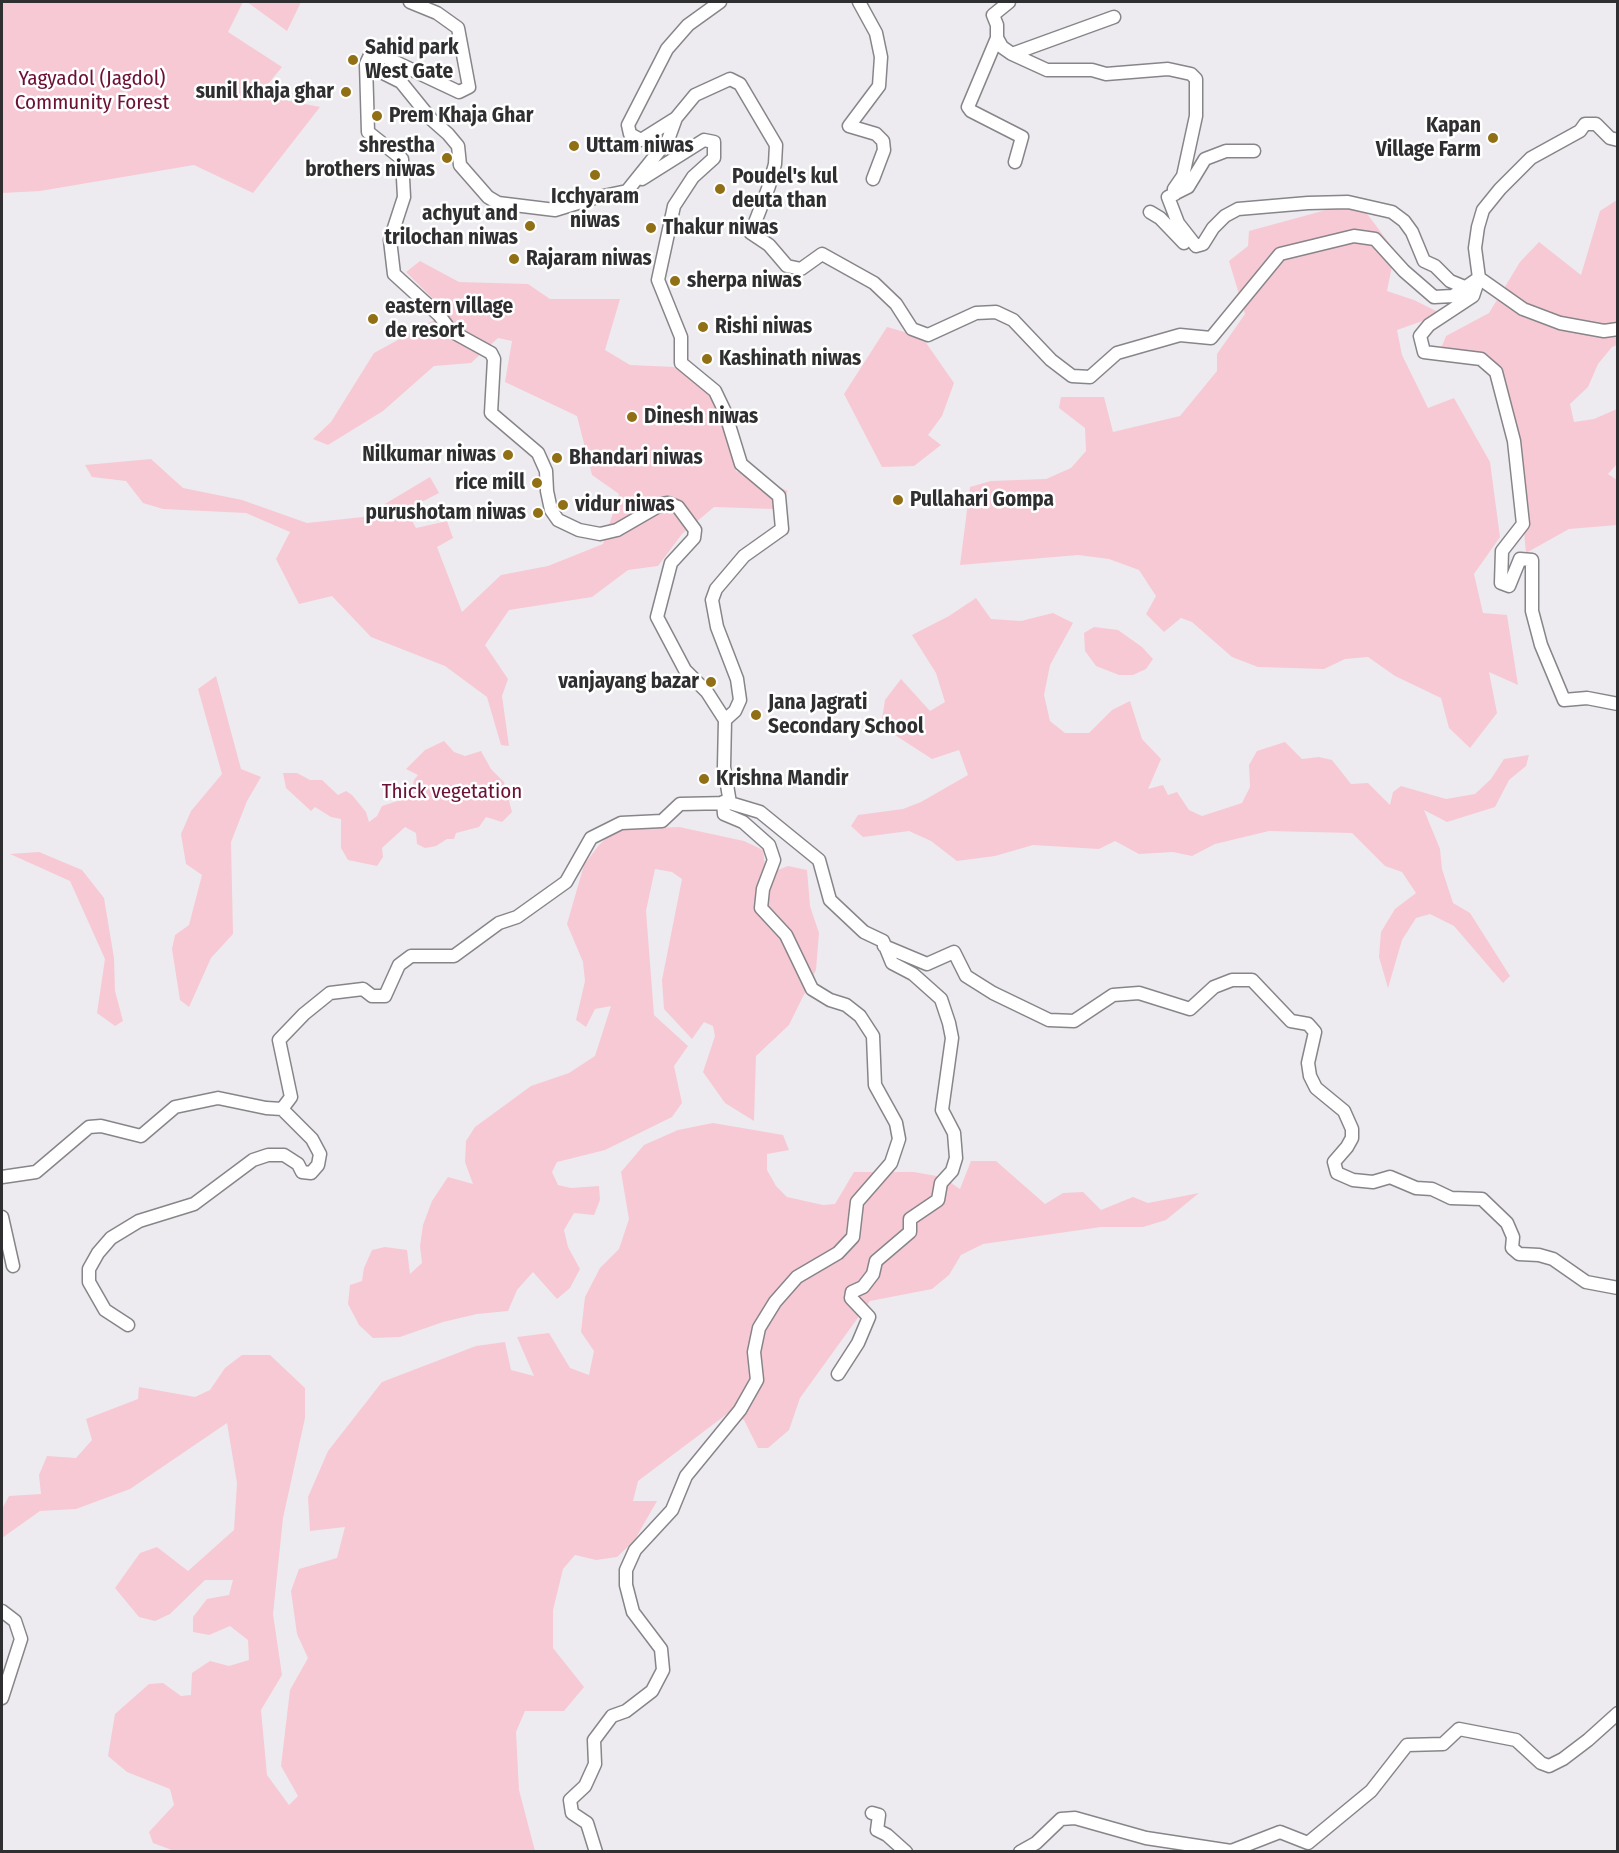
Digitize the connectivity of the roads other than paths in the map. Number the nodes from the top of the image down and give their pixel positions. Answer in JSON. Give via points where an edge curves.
{"nodes":[{"id":1,"x":410,"y":2,"type":"edge"},
{"id":2,"x":720,"y":2,"type":"edge"},
{"id":3,"x":859,"y":2,"type":"edge"},
{"id":4,"x":1009,"y":2,"type":"edge"},
{"id":5,"x":1114,"y":17,"type":"dead end"},
{"id":6,"x":998,"y":38,"type":"junction"},
{"id":7,"x":372,"y":51,"type":"junction"},
{"id":8,"x":1012,"y":54,"type":"junction"},
{"id":9,"x":676,"y":118,"type":"junction"},
{"id":10,"x":1617,"y":140,"type":"edge"},
{"id":11,"x":1254,"y":151,"type":"dead end"},
{"id":12,"x":1016,"y":162,"type":"dead end"},
{"id":13,"x":873,"y":178,"type":"dead end"},
{"id":14,"x":635,"y":183,"type":"junction"},
{"id":15,"x":1175,"y":194,"type":"junction"},
{"id":16,"x":1150,"y":212,"type":"dead end"},
{"id":17,"x":1196,"y":246,"type":"junction"},
{"id":18,"x":1479,"y":278,"type":"junction"},
{"id":19,"x":1467,"y":288,"type":"junction"},
{"id":20,"x":1617,"y":329,"type":"edge"},
{"id":21,"x":1604,"y":331,"type":"junction"},
{"id":22,"x":1617,"y":339,"type":"edge"},
{"id":23,"x":1617,"y":704,"type":"edge"},
{"id":24,"x":725,"y":720,"type":"junction"},
{"id":25,"x":723,"y":803,"type":"junction"},
{"id":26,"x":884,"y":946,"type":"junction"},
{"id":27,"x":282,"y":1108,"type":"junction"},
{"id":28,"x":2,"y":1177,"type":"edge"},
{"id":29,"x":2,"y":1217,"type":"edge"},
{"id":30,"x":13,"y":1266,"type":"dead end"},
{"id":31,"x":1617,"y":1288,"type":"edge"},
{"id":32,"x":128,"y":1325,"type":"dead end"},
{"id":33,"x":838,"y":1374,"type":"dead end"},
{"id":34,"x":2,"y":1611,"type":"edge"},
{"id":35,"x":2,"y":1698,"type":"edge"},
{"id":36,"x":1617,"y":1713,"type":"edge"},
{"id":37,"x":872,"y":1813,"type":"dead end"},
{"id":38,"x":596,"y":1851,"type":"edge"},
{"id":39,"x":906,"y":1851,"type":"edge"},
{"id":40,"x":1020,"y":1851,"type":"edge"}],
"edges":[{"from":1,"to":7,"type":"street","via":[[437,13],[458,28],[469,87],[459,92]]},
{"from":2,"to":9,"type":"street","via":[[688,25],[667,49],[628,125],[630,134],[641,140]]},
{"from":3,"to":13,"type":"street","via":[[876,33],[881,57],[879,86],[849,126],[876,134],[883,141],[885,150]]},
{"from":4,"to":6,"type":"street","via":[[993,15]]},
{"from":5,"to":8,"type":"street"},
{"from":6,"to":8,"type":"street"},
{"from":6,"to":12,"type":"street","via":[[968,107],[1022,137]]},
{"from":7,"to":14,"type":"street","via":[[381,72],[412,93],[458,146],[460,165],[498,203],[555,210],[621,194]]},
{"from":7,"to":24,"type":"street","via":[[366,64],[368,132],[402,159],[404,197],[390,240],[394,274],[451,331],[491,353],[494,359],[490,413],[538,453],[546,471],[551,510],[558,520],[600,534],[617,530],[662,504],[678,507],[686,517],[695,530],[694,538],[671,563],[657,617],[685,670]]},
{"from":8,"to":15,"type":"street","via":[[1047,70],[1092,70],[1106,74],[1168,69],[1191,74],[1196,79],[1196,116],[1183,176]]},
{"from":9,"to":14,"type":"street","via":[[668,140]]},
{"from":9,"to":19,"type":"street","via":[[695,95],[730,79],[740,84],[776,145],[769,186],[751,233],[787,266],[801,269],[822,254],[874,283],[896,304],[912,329],[928,334],[976,313],[996,312],[1013,320],[1072,376],[1090,377],[1117,352],[1180,335],[1211,338],[1280,254],[1354,236],[1375,240],[1434,297],[1453,296]]},
{"from":10,"to":18,"type":"street","via":[[1596,124],[1585,124],[1580,131],[1531,158],[1483,210],[1475,248]]},
{"from":11,"to":15,"type":"street","via":[[1226,151],[1205,159],[1194,179]]},
{"from":14,"to":24,"type":"street","via":[[704,140],[714,142],[714,158],[693,177],[674,206],[658,279],[681,337],[681,363],[714,391],[725,412],[741,465],[779,496],[782,529],[744,556],[716,589],[712,600],[740,700]]},
{"from":15,"to":17,"type":"street","via":[[1168,197],[1175,217]]},
{"from":16,"to":17,"type":"street","via":[[1191,252],[1197,250]]},
{"from":17,"to":19,"type":"street","via":[[1203,244],[1213,228],[1238,209],[1348,202],[1392,212],[1412,232],[1424,261],[1450,281]]},
{"from":18,"to":19,"type":"street"},
{"from":18,"to":21,"type":"street","via":[[1523,309],[1560,323]]},
{"from":18,"to":23,"type":"street","via":[[1473,296],[1420,336],[1424,352],[1481,359],[1496,372],[1514,441],[1523,524],[1502,551],[1500,582],[1509,586],[1520,559],[1532,560],[1532,610],[1541,645],[1564,700],[1587,698]]},
{"from":20,"to":21,"type":"street"},
{"from":21,"to":22,"type":"street"},
{"from":24,"to":25,"type":"street"},
{"from":25,"to":26,"type":"street","via":[[760,812],[819,860],[831,900],[864,932],[883,941]]},
{"from":25,"to":27,"type":"street","via":[[680,804],[662,821],[621,823],[591,838],[566,882],[454,956],[411,956],[399,964],[385,996],[372,996],[363,989],[330,993],[279,1040],[291,1097]]},
{"from":25,"to":38,"type":"street","via":[[724,814],[743,822],[769,845],[774,860],[763,889],[761,908],[786,935],[812,989],[846,1005],[860,1016],[873,1036],[875,1085],[897,1123],[899,1139],[891,1163],[857,1203],[853,1237],[838,1253],[797,1277],[775,1302],[759,1328],[754,1352],[757,1380],[740,1410],[686,1476],[672,1510],[635,1550],[626,1570],[633,1612],[661,1649],[663,1670],[651,1691],[626,1712],[612,1716],[594,1740],[595,1764],[585,1786],[570,1800],[572,1813],[587,1823]]},
{"from":26,"to":31,"type":"street","via":[[927,964],[954,952],[966,976],[1049,1020],[1074,1022],[1113,995],[1139,993],[1190,1010],[1214,987],[1232,980],[1252,980],[1291,1021],[1308,1024],[1315,1032],[1308,1063],[1310,1076],[1316,1088],[1344,1111],[1352,1129],[1352,1138],[1334,1162],[1337,1173],[1373,1182],[1390,1177],[1451,1198],[1482,1199],[1507,1223],[1513,1237],[1512,1248],[1519,1254],[1553,1259],[1586,1282]]},
{"from":26,"to":33,"type":"street","via":[[892,963],[913,974],[941,999],[952,1038],[942,1110],[954,1133],[956,1158],[952,1171],[941,1183],[938,1200],[910,1219],[910,1232],[876,1261],[873,1274],[863,1287],[852,1292],[851,1298],[869,1317],[858,1344]]},
{"from":27,"to":28,"type":"street","via":[[218,1098],[175,1107],[141,1136],[101,1126],[89,1127],[36,1172]]},
{"from":27,"to":32,"type":"street","via":[[312,1139],[320,1154],[311,1173],[302,1172],[298,1164],[284,1155],[254,1160],[194,1204],[139,1221],[111,1238],[98,1253],[89,1269],[89,1282],[105,1310]]},
{"from":29,"to":30,"type":"street"},
{"from":34,"to":35,"type":"street","via":[[15,1621],[21,1639]]},
{"from":36,"to":40,"type":"street","via":[[1563,1760],[1549,1766],[1516,1740],[1459,1729],[1443,1744],[1407,1745],[1371,1791],[1308,1843],[1280,1832],[1232,1851],[1146,1838],[1075,1818],[1061,1819],[1036,1843]]},
{"from":37,"to":39,"type":"street","via":[[879,1815],[877,1830]]}]}
